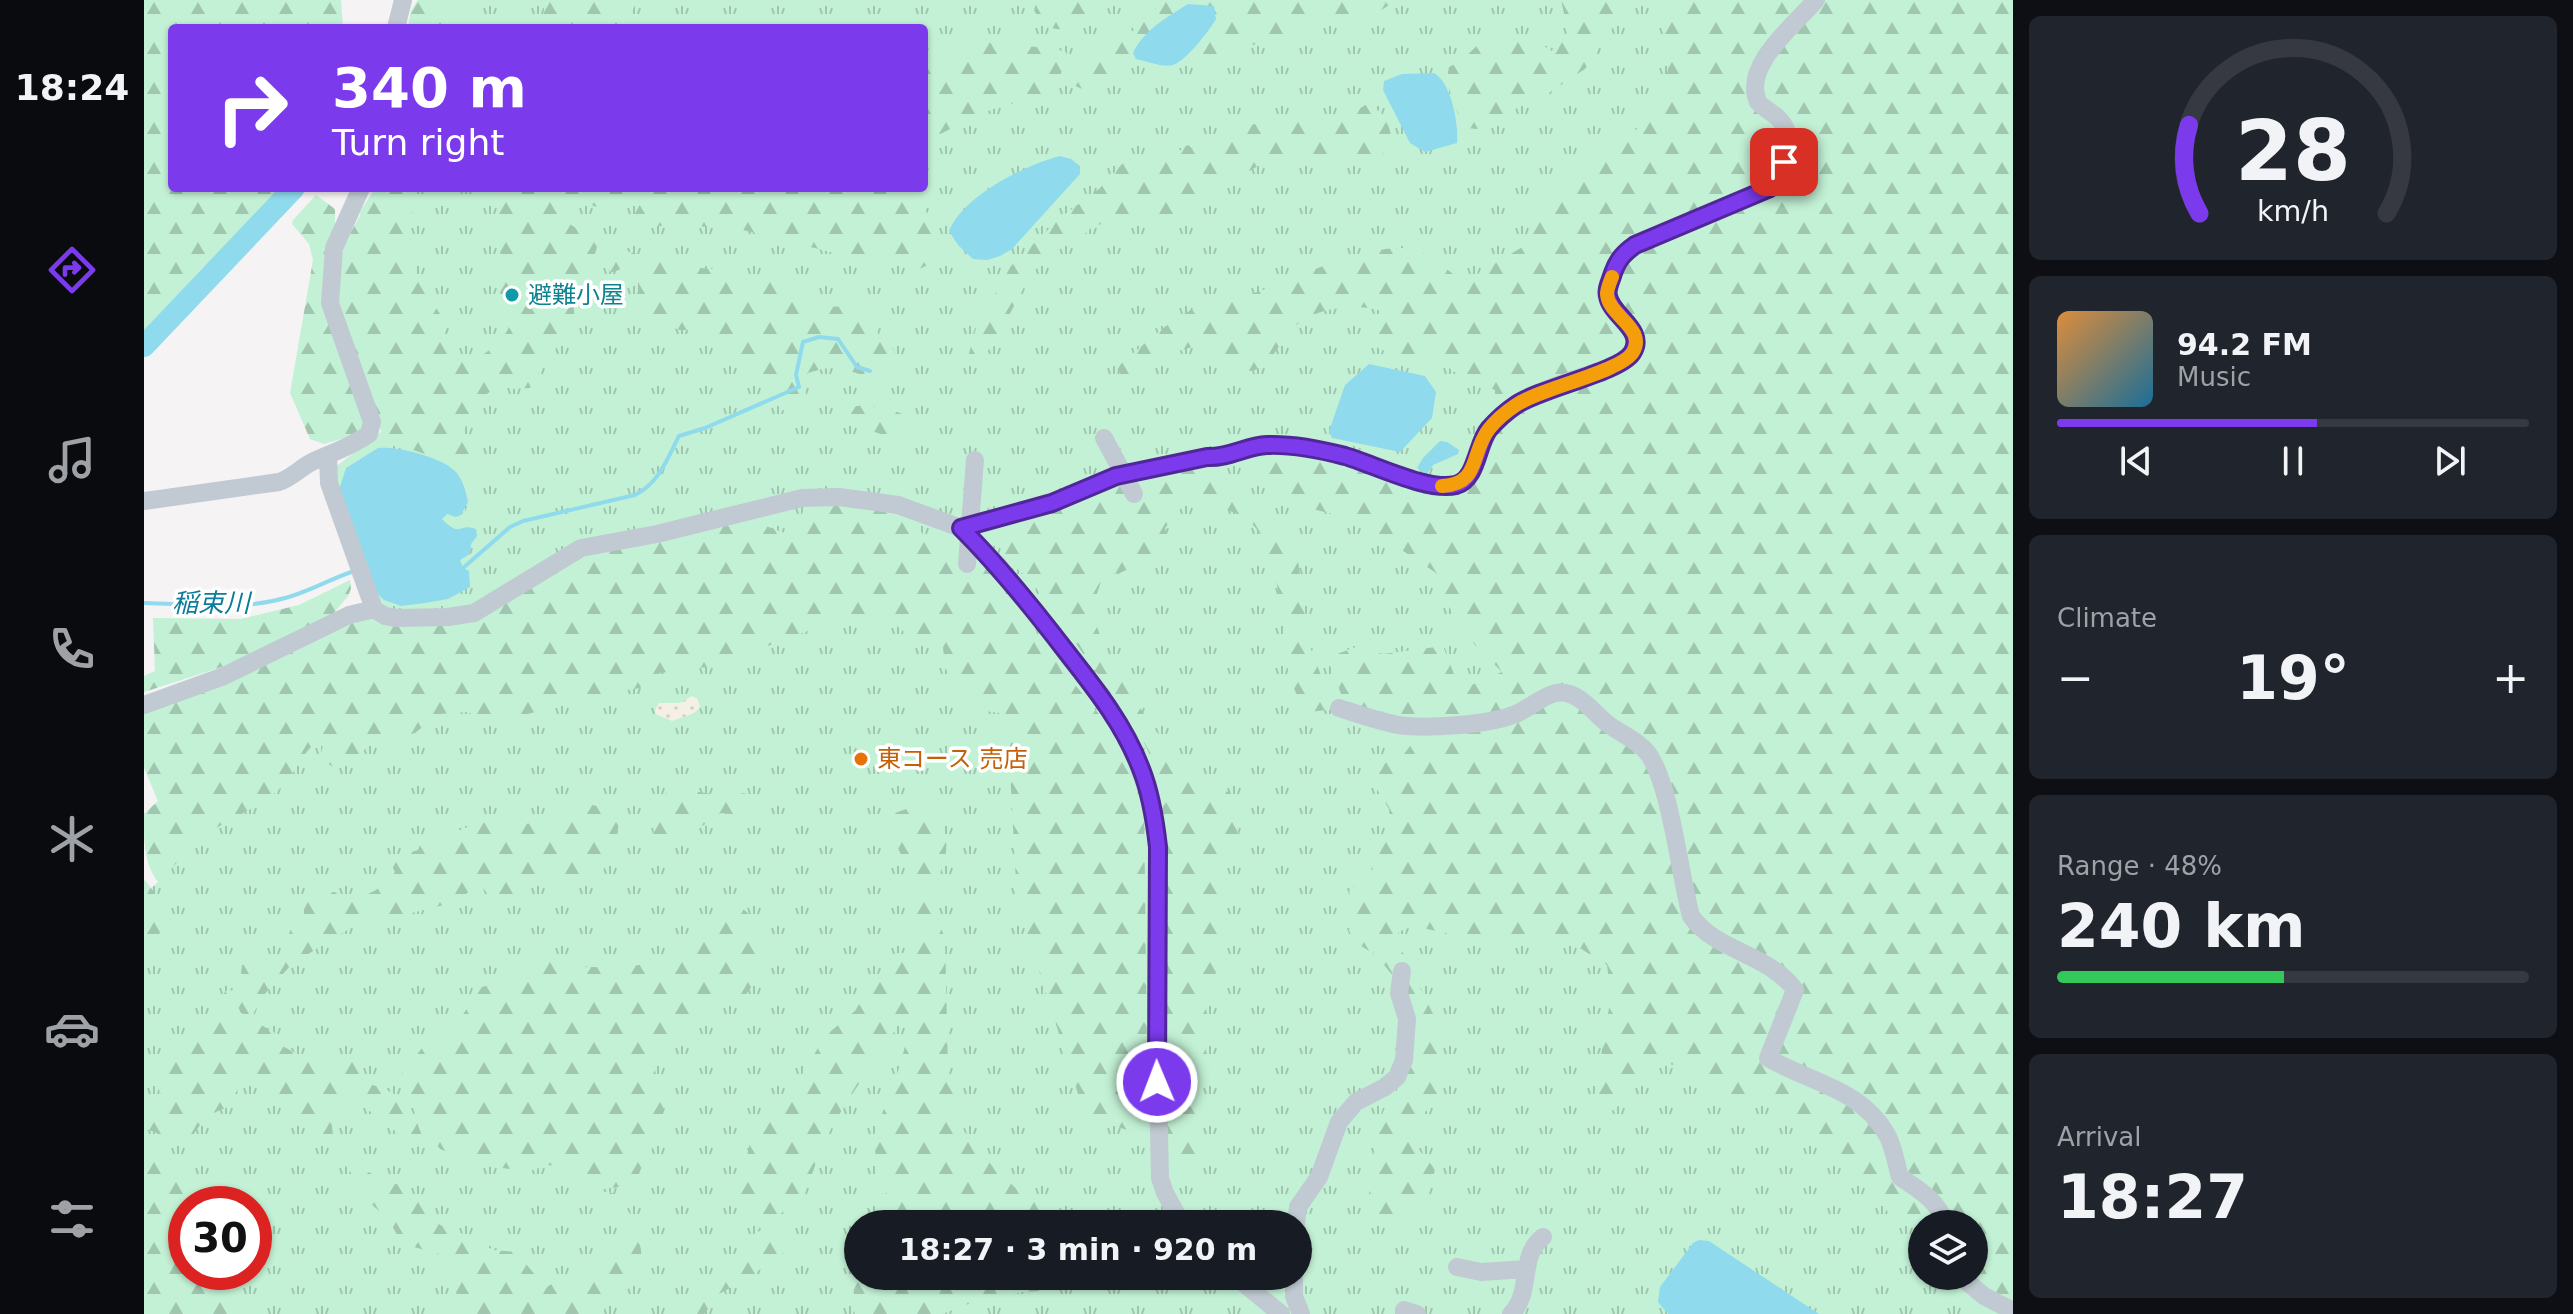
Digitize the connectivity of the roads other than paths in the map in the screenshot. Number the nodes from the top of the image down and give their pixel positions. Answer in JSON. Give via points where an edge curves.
{"nodes":[{"id":1,"x":403,"y":0,"type":"edge"},
{"id":2,"x":1816,"y":0,"type":"edge"},
{"id":3,"x":397,"y":24,"type":"edge"},
{"id":4,"x":359,"y":192,"type":"edge"},
{"id":5,"x":1104,"y":438,"type":"dead end"},
{"id":6,"x":328,"y":456,"type":"junction"},
{"id":7,"x":975,"y":460,"type":"dead end"},
{"id":8,"x":1134,"y":494,"type":"dead end"},
{"id":9,"x":144,"y":501,"type":"edge"},
{"id":10,"x":961,"y":528,"type":"junction"},
{"id":11,"x":967,"y":564,"type":"dead end"},
{"id":12,"x":374,"y":609,"type":"junction"},
{"id":13,"x":144,"y":705,"type":"edge"},
{"id":14,"x":1339,"y":708,"type":"dead end"},
{"id":15,"x":1402,"y":971,"type":"dead end"},
{"id":16,"x":1174,"y":1210,"type":"edge"},
{"id":17,"x":1298,"y":1210,"type":"edge"},
{"id":18,"x":1941,"y":1210,"type":"edge"},
{"id":19,"x":1543,"y":1237,"type":"dead end"},
{"id":20,"x":1457,"y":1267,"type":"dead end"},
{"id":21,"x":1526,"y":1269,"type":"junction"},
{"id":22,"x":1252,"y":1290,"type":"edge"},
{"id":23,"x":1294,"y":1290,"type":"edge"},
{"id":24,"x":1977,"y":1290,"type":"edge"},
{"id":25,"x":2013,"y":1311,"type":"edge"},
{"id":26,"x":1281,"y":1314,"type":"edge"},
{"id":27,"x":1301,"y":1314,"type":"edge"},
{"id":28,"x":1404,"y":1314,"type":"edge"},
{"id":29,"x":1417,"y":1314,"type":"edge"},
{"id":30,"x":1511,"y":1314,"type":"edge"}],
"edges":[{"from":1,"to":3,"type":"street"},
{"from":2,"to":10,"type":"street","via":[[1763,60],[1755,80],[1758,102],[1786,128],[1784,162],[1774,184],[1624,253],[1607,293],[1610,306],[1634,335],[1632,353],[1622,363],[1518,403],[1487,431],[1464,481],[1441,486],[1347,456],[1267,445],[1116,476],[1052,503]]},
{"from":4,"to":6,"type":"street","via":[[334,248],[330,303],[373,428]]},
{"from":5,"to":8,"type":"street","bridge":true},
{"from":6,"to":9,"type":"street","via":[[279,482]]},
{"from":6,"to":12,"type":"street","via":[[329,483]]},
{"from":7,"to":11,"type":"street","bridge":true},
{"from":10,"to":12,"type":"street","via":[[898,505],[802,498],[581,548],[474,613],[397,618]]},
{"from":10,"to":16,"type":"street","via":[[999,566],[1101,695],[1142,770],[1158,847],[1160,1178]]},
{"from":12,"to":13,"type":"street","via":[[349,615],[194,689]]},
{"from":14,"to":18,"type":"street","via":[[1401,725],[1464,724],[1512,716],[1564,692],[1647,752],[1668,807],[1691,916],[1699,928],[1767,963],[1795,990],[1768,1058],[1839,1089],[1865,1107],[1889,1138],[1900,1177]]},
{"from":15,"to":17,"type":"street","via":[[1399,993],[1407,1019],[1404,1060],[1397,1077],[1356,1102],[1339,1122],[1319,1177]]},
{"from":19,"to":21,"type":"street","via":[[1533,1246]]},
{"from":20,"to":21,"type":"street","via":[[1481,1272]]},
{"from":21,"to":30,"type":"street","via":[[1521,1301]]},
{"from":22,"to":26,"type":"street"},
{"from":23,"to":27,"type":"street"},
{"from":24,"to":25,"type":"street"},
{"from":28,"to":29,"type":"street","via":[[1408,1309]]}]}
